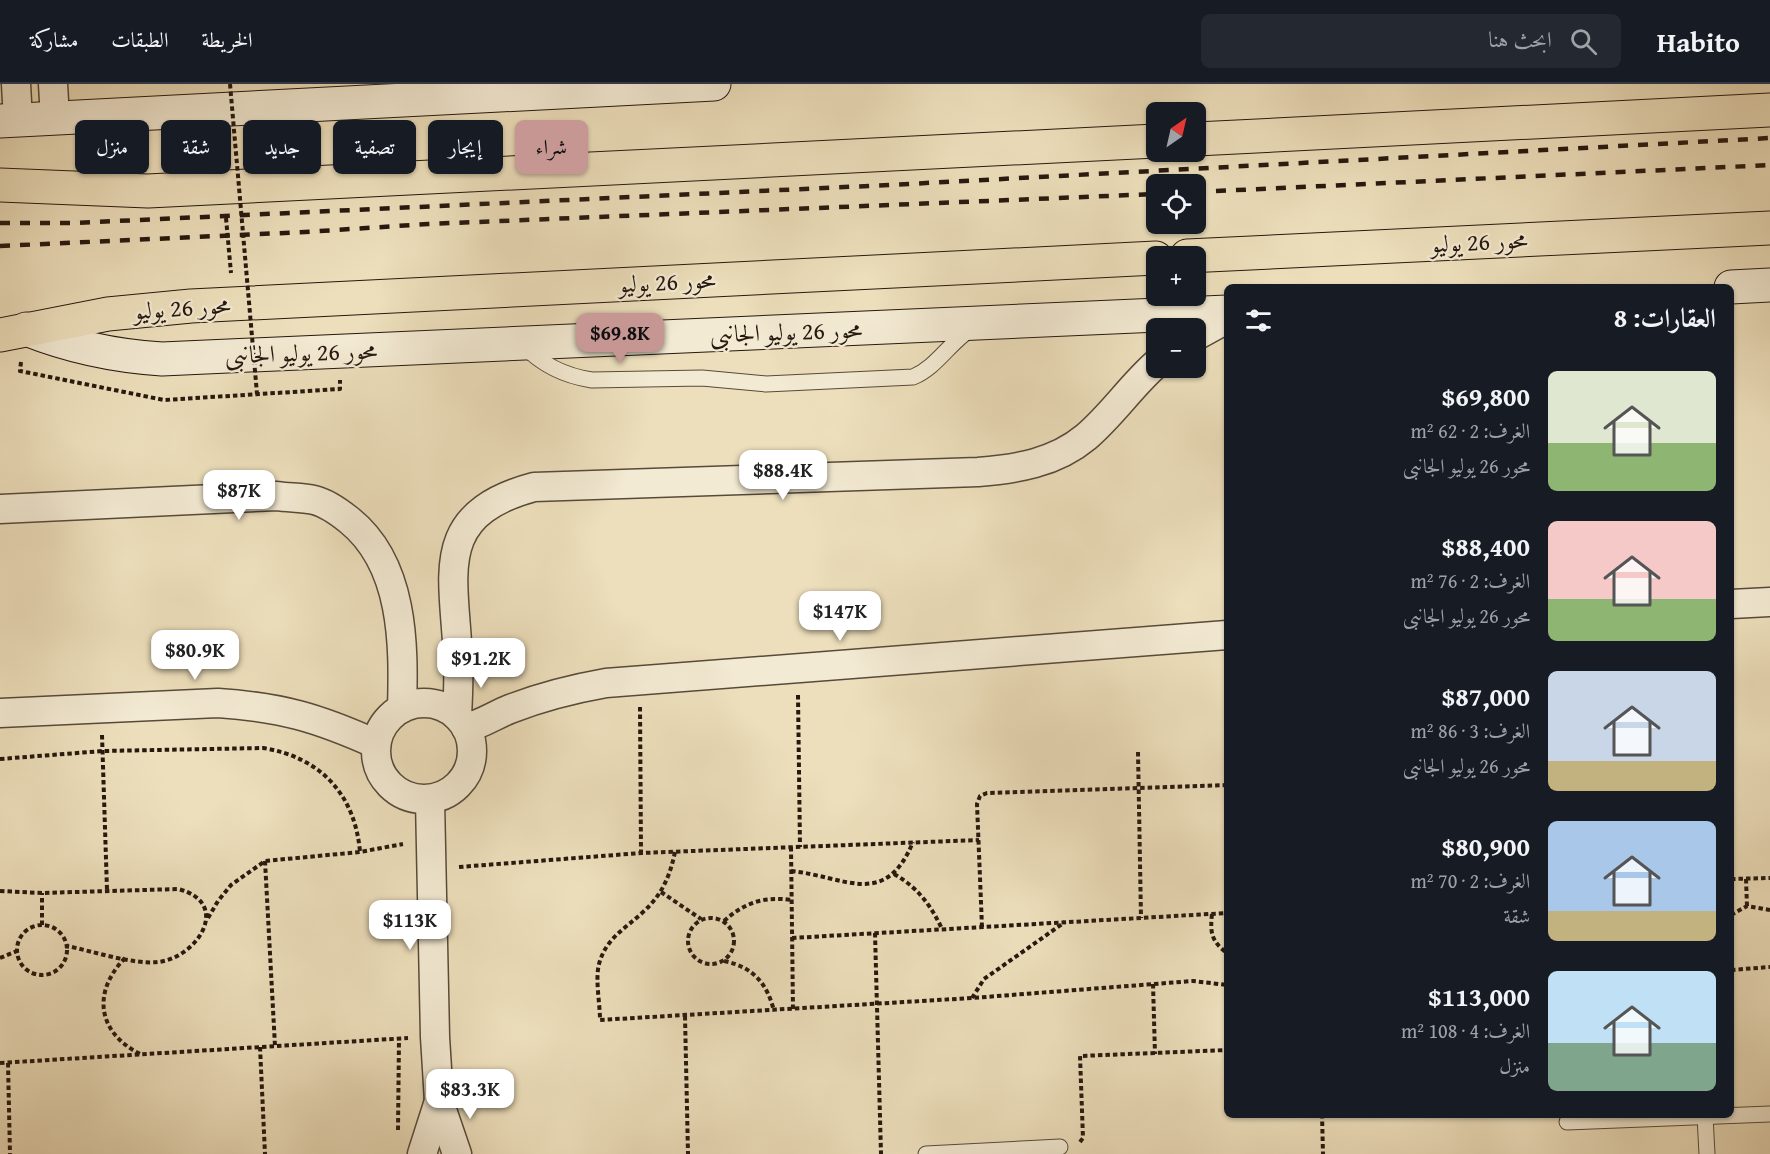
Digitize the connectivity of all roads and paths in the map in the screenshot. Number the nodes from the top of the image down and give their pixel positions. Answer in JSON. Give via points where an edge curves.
{"nodes":[{"id":1,"x":16,"y":84,"type":"edge"},
{"id":2,"x":53,"y":84,"type":"edge"},
{"id":3,"x":714,"y":84,"type":"edge"},
{"id":4,"x":509,"y":89,"type":"edge"},
{"id":5,"x":223,"y":97,"type":"edge"},
{"id":6,"x":1770,"y":110,"type":"edge"},
{"id":7,"x":55,"y":118,"type":"junction"},
{"id":8,"x":9,"y":120,"type":"edge"},
{"id":9,"x":1206,"y":138,"type":"edge"},
{"id":10,"x":1146,"y":141,"type":"edge"},
{"id":11,"x":0,"y":185,"type":"edge"},
{"id":12,"x":223,"y":187,"type":"junction"},
{"id":13,"x":1770,"y":228,"type":"edge"},
{"id":14,"x":1206,"y":255,"type":"edge"},
{"id":15,"x":1146,"y":258,"type":"edge"},
{"id":16,"x":1770,"y":285,"type":"edge"},
{"id":17,"x":1734,"y":287,"type":"edge"},
{"id":18,"x":234,"y":304,"type":"junction"},
{"id":19,"x":1224,"y":312,"type":"edge"},
{"id":20,"x":1224,"y":321,"type":"edge"},
{"id":21,"x":978,"y":324,"type":"junction"},
{"id":22,"x":1206,"y":331,"type":"edge"},
{"id":23,"x":13,"y":332,"type":"edge"},
{"id":24,"x":521,"y":343,"type":"junction"},
{"id":25,"x":1146,"y":374,"type":"edge"},
{"id":26,"x":340,"y":389,"type":"dead end"},
{"id":27,"x":257,"y":394,"type":"junction"},
{"id":28,"x":164,"y":400,"type":"dead end"},
{"id":29,"x":0,"y":509,"type":"edge"},
{"id":30,"x":1770,"y":602,"type":"edge"},
{"id":31,"x":1734,"y":604,"type":"edge"},
{"id":32,"x":1224,"y":635,"type":"edge"},
{"id":33,"x":797,"y":668,"type":"junction"},
{"id":34,"x":640,"y":681,"type":"junction"},
{"id":35,"x":101,"y":708,"type":"junction"},
{"id":36,"x":402,"y":708,"type":"junction"},
{"id":37,"x":0,"y":713,"type":"edge"},
{"id":38,"x":462,"y":722,"type":"junction"},
{"id":39,"x":376,"y":744,"type":"junction"},
{"id":40,"x":103,"y":751,"type":"junction"},
{"id":41,"x":1138,"y":752,"type":"dead end"},
{"id":42,"x":0,"y":759,"type":"edge"},
{"id":43,"x":1224,"y":785,"type":"edge"},
{"id":44,"x":1139,"y":788,"type":"junction"},
{"id":45,"x":430,"y":800,"type":"junction"},
{"id":46,"x":430,"y":840,"type":"junction"},
{"id":47,"x":979,"y":840,"type":"junction"},
{"id":48,"x":913,"y":842,"type":"junction"},
{"id":49,"x":790,"y":847,"type":"junction"},
{"id":50,"x":800,"y":847,"type":"junction"},
{"id":51,"x":360,"y":852,"type":"junction"},
{"id":52,"x":675,"y":852,"type":"junction"},
{"id":53,"x":640,"y":853,"type":"junction"},
{"id":54,"x":265,"y":861,"type":"junction"},
{"id":55,"x":431,"y":869,"type":"junction"},
{"id":56,"x":791,"y":871,"type":"junction"},
{"id":57,"x":894,"y":874,"type":"junction"},
{"id":58,"x":1770,"y":878,"type":"edge"},
{"id":59,"x":1734,"y":879,"type":"edge"},
{"id":60,"x":1746,"y":879,"type":"junction"},
{"id":61,"x":107,"y":890,"type":"junction"},
{"id":62,"x":0,"y":891,"type":"edge"},
{"id":63,"x":42,"y":892,"type":"junction"},
{"id":64,"x":661,"y":892,"type":"junction"},
{"id":65,"x":792,"y":900,"type":"junction"},
{"id":66,"x":1747,"y":906,"type":"junction"},
{"id":67,"x":1770,"y":910,"type":"edge"},
{"id":68,"x":1224,"y":913,"type":"edge"},
{"id":69,"x":1734,"y":913,"type":"edge"},
{"id":70,"x":1212,"y":914,"type":"junction"},
{"id":71,"x":208,"y":918,"type":"junction"},
{"id":72,"x":1142,"y":918,"type":"junction"},
{"id":73,"x":701,"y":919,"type":"junction"},
{"id":74,"x":724,"y":921,"type":"junction"},
{"id":75,"x":1066,"y":922,"type":"junction"},
{"id":76,"x":42,"y":925,"type":"junction"},
{"id":77,"x":982,"y":927,"type":"junction"},
{"id":78,"x":942,"y":929,"type":"junction"},
{"id":79,"x":875,"y":933,"type":"junction"},
{"id":80,"x":792,"y":938,"type":"junction"},
{"id":81,"x":67,"y":946,"type":"junction"},
{"id":82,"x":17,"y":951,"type":"junction"},
{"id":83,"x":1224,"y":951,"type":"edge"},
{"id":84,"x":0,"y":958,"type":"edge"},
{"id":85,"x":126,"y":958,"type":"junction"},
{"id":86,"x":723,"y":961,"type":"junction"},
{"id":87,"x":1770,"y":967,"type":"edge"},
{"id":88,"x":1734,"y":970,"type":"edge"},
{"id":89,"x":1153,"y":984,"type":"junction"},
{"id":90,"x":1224,"y":985,"type":"edge"},
{"id":91,"x":972,"y":998,"type":"junction"},
{"id":92,"x":877,"y":1004,"type":"junction"},
{"id":93,"x":794,"y":1010,"type":"junction"},
{"id":94,"x":774,"y":1011,"type":"junction"},
{"id":95,"x":685,"y":1016,"type":"junction"},
{"id":96,"x":435,"y":1037,"type":"junction"},
{"id":97,"x":399,"y":1038,"type":"junction"},
{"id":98,"x":275,"y":1046,"type":"junction"},
{"id":99,"x":260,"y":1047,"type":"junction"},
{"id":100,"x":1224,"y":1050,"type":"edge"},
{"id":101,"x":140,"y":1054,"type":"junction"},
{"id":102,"x":1155,"y":1054,"type":"junction"},
{"id":103,"x":0,"y":1063,"type":"edge"},
{"id":104,"x":8,"y":1063,"type":"junction"},
{"id":105,"x":440,"y":1101,"type":"junction"},
{"id":106,"x":1770,"y":1114,"type":"edge"},
{"id":107,"x":1734,"y":1115,"type":"edge"},
{"id":108,"x":1322,"y":1118,"type":"edge"},
{"id":109,"x":1659,"y":1118,"type":"edge"},
{"id":110,"x":1705,"y":1118,"type":"edge"},
{"id":111,"x":1567,"y":1122,"type":"dead end"},
{"id":112,"x":398,"y":1131,"type":"dead end"},
{"id":113,"x":1060,"y":1147,"type":"joint"},
{"id":114,"x":10,"y":1154,"type":"edge"},
{"id":115,"x":265,"y":1154,"type":"edge"},
{"id":116,"x":422,"y":1154,"type":"edge"},
{"id":117,"x":457,"y":1154,"type":"edge"},
{"id":118,"x":688,"y":1154,"type":"edge"},
{"id":119,"x":881,"y":1154,"type":"edge"},
{"id":120,"x":926,"y":1154,"type":"edge"},
{"id":121,"x":1323,"y":1154,"type":"edge"},
{"id":122,"x":1707,"y":1154,"type":"edge"}],
"edges":[{"from":1,"to":8,"type":"street"},
{"from":2,"to":7,"type":"street"},
{"from":3,"to":4,"type":"main road"},
{"from":4,"to":5,"type":"main road"},
{"from":5,"to":7,"type":"main road"},
{"from":5,"to":12,"type":"path"},
{"from":5,"to":27,"type":"path","bridge":true},
{"from":6,"to":9,"type":"highway"},
{"from":7,"to":8,"type":"main road"},
{"from":10,"to":12,"type":"highway"},
{"from":11,"to":12,"type":"highway","via":[[148,191]]},
{"from":12,"to":18,"type":"path"},
{"from":13,"to":14,"type":"highway","name":"محور 26 يوليو"},
{"from":15,"to":18,"type":"highway","name":"محور 26 يوليو"},
{"from":16,"to":17,"type":"main road"},
{"from":18,"to":23,"type":"highway","name":"محور 26 يوليو","via":[[108,314]]},
{"from":19,"to":21,"type":"main road","name":"محور 26 يوليو الجانبى"},
{"from":20,"to":22,"type":"street"},
{"from":21,"to":24,"type":"main road","name":"محور 26 يوليو الجانبى"},
{"from":21,"to":24,"type":"lane","via":[[924,373],[900,379],[766,384],[702,378],[592,380],[576,378],[546,365]]},
{"from":23,"to":24,"type":"main road","name":"محور 26 يوليو الجانبى","via":[[79,348],[162,359]]},
{"from":25,"to":38,"type":"street","via":[[1085,438],[1035,464],[978,472],[534,487],[492,502],[474,516],[455,552]]},
{"from":26,"to":27,"type":"path"},
{"from":27,"to":28,"type":"path"},
{"from":29,"to":36,"type":"street","via":[[277,496],[315,500],[335,509],[374,547],[395,597],[403,661]]},
{"from":30,"to":31,"type":"street"},
{"from":32,"to":33,"type":"street"},
{"from":33,"to":34,"type":"street"},
{"from":33,"to":50,"type":"path"},
{"from":34,"to":38,"type":"street","via":[[572,689],[518,706],[477,726]]},
{"from":34,"to":53,"type":"path"},
{"from":35,"to":37,"type":"street"},
{"from":35,"to":39,"type":"street","via":[[218,703],[271,707],[321,721]]},
{"from":35,"to":40,"type":"path"},
{"from":36,"to":38,"type":"street","via":[[430,703],[445,708]]},
{"from":36,"to":39,"type":"street","via":[[384,722]]},
{"from":38,"to":45,"type":"street","via":[[471,740],[470,768],[455,789]]},
{"from":39,"to":45,"type":"street","via":[[375,758],[388,785],[415,800]]},
{"from":40,"to":42,"type":"path"},
{"from":40,"to":51,"type":"path","via":[[263,748],[296,756],[328,777],[340,792],[356,823]]},
{"from":40,"to":61,"type":"path"},
{"from":41,"to":44,"type":"path"},
{"from":43,"to":44,"type":"path"},
{"from":44,"to":47,"type":"path","via":[[987,793],[980,796],[977,804]]},
{"from":44,"to":72,"type":"path"},
{"from":45,"to":46,"type":"street"},
{"from":46,"to":51,"type":"path"},
{"from":46,"to":55,"type":"street"},
{"from":47,"to":48,"type":"path"},
{"from":47,"to":77,"type":"path"},
{"from":48,"to":50,"type":"path"},
{"from":48,"to":57,"type":"path"},
{"from":49,"to":50,"type":"path"},
{"from":49,"to":52,"type":"path"},
{"from":49,"to":56,"type":"path"},
{"from":51,"to":54,"type":"path"},
{"from":52,"to":53,"type":"path"},
{"from":52,"to":64,"type":"path","via":[[671,873]]},
{"from":53,"to":55,"type":"path"},
{"from":54,"to":71,"type":"path","via":[[231,885]]},
{"from":54,"to":98,"type":"path"},
{"from":55,"to":96,"type":"street"},
{"from":56,"to":57,"type":"path","via":[[860,885]]},
{"from":56,"to":65,"type":"path"},
{"from":57,"to":78,"type":"path","via":[[919,892]]},
{"from":58,"to":60,"type":"path"},
{"from":59,"to":60,"type":"path"},
{"from":60,"to":66,"type":"path"},
{"from":61,"to":63,"type":"path"},
{"from":61,"to":71,"type":"path","via":[[189,891],[205,907]]},
{"from":62,"to":63,"type":"path"},
{"from":63,"to":76,"type":"path"},
{"from":64,"to":73,"type":"path"},
{"from":64,"to":95,"type":"path","via":[[643,913],[614,935],[605,950],[598,966],[600,1020]]},
{"from":65,"to":74,"type":"path","via":[[762,899]]},
{"from":65,"to":80,"type":"path"},
{"from":66,"to":67,"type":"path"},
{"from":66,"to":69,"type":"path"},
{"from":68,"to":70,"type":"path"},
{"from":70,"to":72,"type":"path"},
{"from":70,"to":83,"type":"path","via":[[1209,933]]},
{"from":71,"to":85,"type":"path","via":[[201,934],[176,957],[160,962]]},
{"from":72,"to":75,"type":"path"},
{"from":73,"to":74,"type":"path"},
{"from":73,"to":86,"type":"path","via":[[689,933],[690,952],[705,963]]},
{"from":74,"to":86,"type":"path","via":[[734,941]]},
{"from":75,"to":77,"type":"path"},
{"from":75,"to":91,"type":"path","via":[[984,979]]},
{"from":76,"to":81,"type":"path","via":[[56,928]]},
{"from":76,"to":82,"type":"path","via":[[24,933]]},
{"from":77,"to":78,"type":"path"},
{"from":78,"to":79,"type":"path"},
{"from":79,"to":80,"type":"path"},
{"from":79,"to":92,"type":"path"},
{"from":80,"to":93,"type":"path"},
{"from":81,"to":82,"type":"path","via":[[62,965],[44,974],[26,968]]},
{"from":81,"to":85,"type":"path"},
{"from":82,"to":84,"type":"path"},
{"from":85,"to":101,"type":"path","via":[[106,985],[105,1019],[113,1035]]},
{"from":86,"to":94,"type":"path","via":[[752,971],[763,982]]},
{"from":87,"to":88,"type":"path"},
{"from":89,"to":90,"type":"path","via":[[1193,981]]},
{"from":89,"to":91,"type":"path"},
{"from":89,"to":102,"type":"path"},
{"from":91,"to":92,"type":"path"},
{"from":92,"to":93,"type":"path"},
{"from":92,"to":119,"type":"path"},
{"from":93,"to":94,"type":"path"},
{"from":94,"to":95,"type":"path"},
{"from":95,"to":118,"type":"path"},
{"from":96,"to":97,"type":"path"},
{"from":96,"to":105,"type":"street"},
{"from":97,"to":98,"type":"path"},
{"from":97,"to":112,"type":"path"},
{"from":98,"to":99,"type":"path"},
{"from":99,"to":101,"type":"path"},
{"from":99,"to":115,"type":"path"},
{"from":100,"to":102,"type":"path"},
{"from":101,"to":104,"type":"path"},
{"from":102,"to":113,"type":"path","via":[[1080,1056],[1083,1138],[1078,1145]]},
{"from":103,"to":104,"type":"path"},
{"from":104,"to":114,"type":"path"},
{"from":105,"to":116,"type":"street"},
{"from":105,"to":117,"type":"street"},
{"from":106,"to":107,"type":"lane"},
{"from":108,"to":121,"type":"path"},
{"from":109,"to":111,"type":"lane"},
{"from":110,"to":122,"type":"lane"},
{"from":113,"to":120,"type":"lane"}]}
